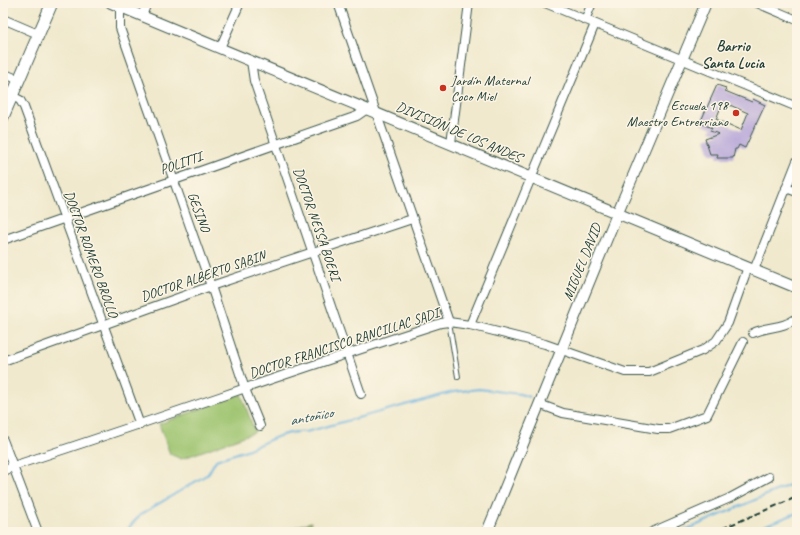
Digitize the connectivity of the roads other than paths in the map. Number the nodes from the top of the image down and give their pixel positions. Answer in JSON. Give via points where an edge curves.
{"nodes":[{"id":1,"x":52,"y":3,"type":"edge"},
{"id":2,"x":147,"y":3,"type":"edge"},
{"id":3,"x":240,"y":3,"type":"edge"},
{"id":4,"x":338,"y":3,"type":"edge"},
{"id":5,"x":469,"y":3,"type":"edge"},
{"id":6,"x":544,"y":3,"type":"edge"},
{"id":7,"x":592,"y":3,"type":"edge"},
{"id":8,"x":706,"y":3,"type":"edge"},
{"id":9,"x":757,"y":3,"type":"edge"},
{"id":10,"x":115,"y":5,"type":"edge"},
{"id":11,"x":142,"y":16,"type":"junction"},
{"id":12,"x":3,"y":19,"type":"edge"},
{"id":13,"x":585,"y":20,"type":"junction"},
{"id":14,"x":797,"y":20,"type":"edge"},
{"id":15,"x":595,"y":24,"type":"junction"},
{"id":16,"x":38,"y":34,"type":"junction"},
{"id":17,"x":220,"y":48,"type":"junction"},
{"id":18,"x":682,"y":59,"type":"junction"},
{"id":19,"x":251,"y":61,"type":"junction"},
{"id":20,"x":3,"y":73,"type":"edge"},
{"id":21,"x":19,"y":80,"type":"junction"},
{"id":22,"x":12,"y":96,"type":"junction"},
{"id":23,"x":797,"y":107,"type":"edge"},
{"id":24,"x":367,"y":109,"type":"junction"},
{"id":25,"x":378,"y":113,"type":"junction"},
{"id":26,"x":3,"y":117,"type":"edge"},
{"id":27,"x":451,"y":143,"type":"junction"},
{"id":28,"x":276,"y":145,"type":"junction"},
{"id":29,"x":797,"y":161,"type":"edge"},
{"id":30,"x":530,"y":178,"type":"junction"},
{"id":31,"x":173,"y":179,"type":"junction"},
{"id":32,"x":786,"y":188,"type":"junction"},
{"id":33,"x":797,"y":192,"type":"edge"},
{"id":34,"x":617,"y":214,"type":"junction"},
{"id":35,"x":64,"y":218,"type":"junction"},
{"id":36,"x":412,"y":218,"type":"junction"},
{"id":37,"x":3,"y":240,"type":"edge"},
{"id":38,"x":314,"y":253,"type":"junction"},
{"id":39,"x":751,"y":269,"type":"junction"},
{"id":40,"x":211,"y":286,"type":"junction"},
{"id":41,"x":797,"y":288,"type":"edge"},
{"id":42,"x":797,"y":318,"type":"edge"},
{"id":43,"x":448,"y":322,"type":"junction"},
{"id":44,"x":103,"y":324,"type":"junction"},
{"id":45,"x":470,"y":325,"type":"junction"},
{"id":46,"x":753,"y":333,"type":"dead end"},
{"id":47,"x":743,"y":342,"type":"dead end"},
{"id":48,"x":562,"y":349,"type":"junction"},
{"id":49,"x":346,"y":353,"type":"junction"},
{"id":50,"x":3,"y":361,"type":"edge"},
{"id":51,"x":458,"y":377,"type":"dead end"},
{"id":52,"x":245,"y":389,"type":"junction"},
{"id":53,"x":361,"y":394,"type":"dead end"},
{"id":54,"x":539,"y":404,"type":"junction"},
{"id":55,"x":140,"y":425,"type":"junction"},
{"id":56,"x":260,"y":426,"type":"dead end"},
{"id":57,"x":3,"y":440,"type":"edge"},
{"id":58,"x":13,"y":466,"type":"junction"},
{"id":59,"x":3,"y":472,"type":"edge"},
{"id":60,"x":769,"y":477,"type":"dead end"},
{"id":61,"x":38,"y":532,"type":"edge"},
{"id":62,"x":487,"y":532,"type":"edge"},
{"id":63,"x":652,"y":532,"type":"edge"}],
"edges":[{"from":1,"to":16,"type":"main road"},
{"from":2,"to":11,"type":"street"},
{"from":3,"to":17,"type":"street"},
{"from":4,"to":25,"type":"street"},
{"from":5,"to":27,"type":"street"},
{"from":6,"to":13,"type":"street"},
{"from":7,"to":13,"type":"street"},
{"from":8,"to":18,"type":"street","name":"MIGUEL DAVID"},
{"from":9,"to":14,"type":"street"},
{"from":10,"to":11,"type":"street","name":"DIVISIÓN DE LOS ANDES"},
{"from":10,"to":31,"type":"street","name":"GESINO","via":[[120,28]]},
{"from":11,"to":17,"type":"street","name":"DIVISIÓN DE LOS ANDES"},
{"from":12,"to":16,"type":"street"},
{"from":13,"to":15,"type":"street"},
{"from":15,"to":18,"type":"street"},
{"from":15,"to":30,"type":"street"},
{"from":16,"to":21,"type":"main road"},
{"from":17,"to":19,"type":"street","name":"DIVISIÓN DE LOS ANDES"},
{"from":18,"to":23,"type":"street"},
{"from":18,"to":34,"type":"street","name":"MIGUEL DAVID"},
{"from":19,"to":24,"type":"street","name":"DIVISIÓN DE LOS ANDES"},
{"from":19,"to":28,"type":"street","name":"DOCTOR NESSA BOERI","via":[[254,81]]},
{"from":20,"to":21,"type":"street"},
{"from":21,"to":22,"type":"main road"},
{"from":22,"to":26,"type":"main road"},
{"from":22,"to":35,"type":"street","name":"DOCTOR ROMERO BROLLO","via":[[20,100],[24,107]]},
{"from":24,"to":25,"type":"street","name":"DIVISIÓN DE LOS ANDES"},
{"from":24,"to":28,"type":"street","name":"POLITTI","via":[[357,116]]},
{"from":25,"to":27,"type":"street","name":"DIVISIÓN DE LOS ANDES"},
{"from":25,"to":36,"type":"street"},
{"from":27,"to":30,"type":"street","name":"DIVISIÓN DE LOS ANDES"},
{"from":28,"to":31,"type":"street","name":"POLITTI"},
{"from":28,"to":38,"type":"street","name":"DOCTOR NESSA BOERI"},
{"from":29,"to":32,"type":"street"},
{"from":30,"to":34,"type":"street","name":"DIVISIÓN DE LOS ANDES"},
{"from":30,"to":45,"type":"street"},
{"from":31,"to":35,"type":"street","name":"POLITTI"},
{"from":31,"to":40,"type":"street","name":"GESINO"},
{"from":32,"to":33,"type":"street"},
{"from":32,"to":39,"type":"street"},
{"from":34,"to":39,"type":"street","name":"DIVISIÓN DE LOS ANDES"},
{"from":34,"to":48,"type":"street","name":"MIGUEL DAVID"},
{"from":35,"to":37,"type":"street","name":"POLITTI"},
{"from":35,"to":44,"type":"street","name":"DOCTOR ROMERO BROLLO"},
{"from":36,"to":38,"type":"street","name":"DOCTOR ALBERTO SABIN"},
{"from":36,"to":43,"type":"street"},
{"from":38,"to":40,"type":"street","name":"DOCTOR ALBERTO SABIN"},
{"from":38,"to":49,"type":"street","name":"DOCTOR NESSA BOERI"},
{"from":39,"to":41,"type":"street","name":"DIVISIÓN DE LOS ANDES"},
{"from":39,"to":48,"type":"street","name":"DOCTOR FRANCISCO RANCILLAC SADI","via":[[728,323],[716,341],[703,350],[655,371],[641,374],[625,372]]},
{"from":40,"to":44,"type":"street","name":"DOCTOR ALBERTO SABIN"},
{"from":40,"to":52,"type":"street","name":"GESINO"},
{"from":42,"to":46,"type":"street","via":[[786,326]]},
{"from":43,"to":45,"type":"street","name":"DOCTOR FRANCISCO RANCILLAC SADI"},
{"from":43,"to":49,"type":"street","name":"DOCTOR FRANCISCO RANCILLAC SADI"},
{"from":43,"to":51,"type":"lane"},
{"from":44,"to":50,"type":"street","name":"DOCTOR ALBERTO SABIN"},
{"from":44,"to":55,"type":"street","name":"DOCTOR ROMERO BROLLO"},
{"from":45,"to":48,"type":"street","name":"DOCTOR FRANCISCO RANCILLAC SADI"},
{"from":47,"to":54,"type":"street","via":[[707,416],[669,429],[563,413]]},
{"from":48,"to":54,"type":"street","name":"MIGUEL DAVID"},
{"from":49,"to":52,"type":"street","name":"DOCTOR FRANCISCO RANCILLAC SADI"},
{"from":49,"to":53,"type":"street","name":"DOCTOR NESSA BOERI"},
{"from":52,"to":55,"type":"street","name":"DOCTOR FRANCISCO RANCILLAC SADI"},
{"from":52,"to":56,"type":"street","name":"GESINO"},
{"from":54,"to":62,"type":"street","name":"MIGUEL DAVID"},
{"from":55,"to":58,"type":"street","name":"DOCTOR FRANCISCO RANCILLAC SADI"},
{"from":57,"to":58,"type":"street"},
{"from":58,"to":59,"type":"street","name":"DOCTOR FRANCISCO RANCILLAC SADI"},
{"from":58,"to":61,"type":"street"},
{"from":60,"to":63,"type":"street","via":[[730,498]]}]}
